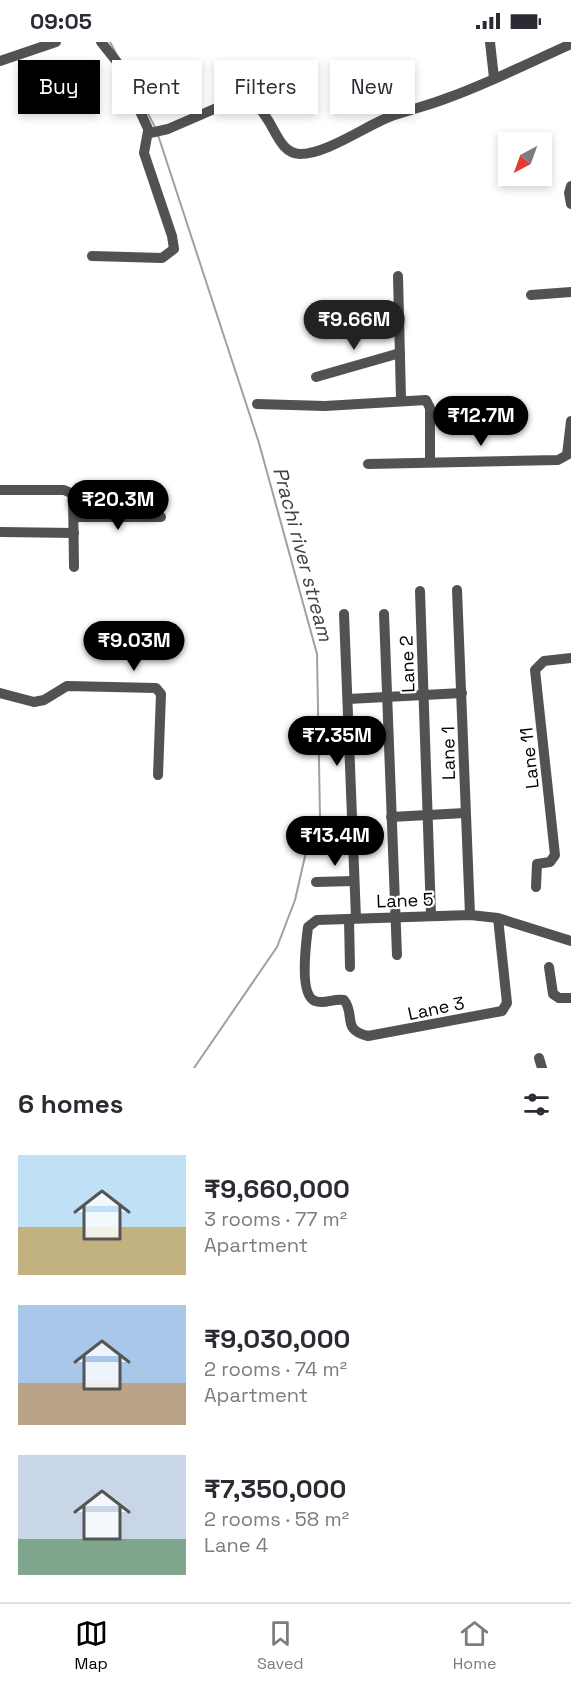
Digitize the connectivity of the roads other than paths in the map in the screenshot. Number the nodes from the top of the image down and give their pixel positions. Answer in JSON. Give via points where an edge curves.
{"nodes":[{"id":1,"x":56,"y":42,"type":"edge"},
{"id":2,"x":101,"y":42,"type":"edge"},
{"id":3,"x":490,"y":42,"type":"edge"},
{"id":4,"x":571,"y":44,"type":"edge"},
{"id":5,"x":0,"y":61,"type":"edge"},
{"id":6,"x":494,"y":78,"type":"junction"},
{"id":7,"x":149,"y":132,"type":"junction"},
{"id":8,"x":571,"y":186,"type":"edge"},
{"id":9,"x":571,"y":204,"type":"edge"},
{"id":10,"x":92,"y":256,"type":"dead end"},
{"id":11,"x":398,"y":276,"type":"dead end"},
{"id":12,"x":571,"y":292,"type":"edge"},
{"id":13,"x":531,"y":295,"type":"dead end"},
{"id":14,"x":400,"y":353,"type":"junction"},
{"id":15,"x":316,"y":377,"type":"dead end"},
{"id":16,"x":401,"y":399,"type":"junction"},
{"id":17,"x":257,"y":405,"type":"dead end"},
{"id":18,"x":571,"y":421,"type":"edge"},
{"id":19,"x":430,"y":462,"type":"junction"},
{"id":20,"x":368,"y":464,"type":"dead end"},
{"id":21,"x":0,"y":490,"type":"edge"},
{"id":22,"x":74,"y":517,"type":"junction"},
{"id":23,"x":161,"y":517,"type":"dead end"},
{"id":24,"x":0,"y":532,"type":"edge"},
{"id":25,"x":74,"y":533,"type":"junction"},
{"id":26,"x":74,"y":567,"type":"dead end"},
{"id":27,"x":457,"y":590,"type":"dead end"},
{"id":28,"x":420,"y":591,"type":"dead end"},
{"id":29,"x":344,"y":614,"type":"dead end"},
{"id":30,"x":384,"y":614,"type":"dead end"},
{"id":31,"x":571,"y":658,"type":"edge"},
{"id":32,"x":0,"y":693,"type":"edge"},
{"id":33,"x":462,"y":693,"type":"junction"},
{"id":34,"x":425,"y":695,"type":"junction"},
{"id":35,"x":385,"y":697,"type":"junction"},
{"id":36,"x":348,"y":699,"type":"junction"},
{"id":37,"x":158,"y":775,"type":"dead end"},
{"id":38,"x":465,"y":813,"type":"junction"},
{"id":39,"x":428,"y":815,"type":"junction"},
{"id":40,"x":391,"y":817,"type":"junction"},
{"id":41,"x":354,"y":881,"type":"junction"},
{"id":42,"x":316,"y":882,"type":"dead end"},
{"id":43,"x":536,"y":887,"type":"dead end"},
{"id":44,"x":431,"y":915,"type":"junction"},
{"id":45,"x":470,"y":915,"type":"junction"},
{"id":46,"x":394,"y":916,"type":"junction"},
{"id":47,"x":353,"y":918,"type":"junction"},
{"id":48,"x":498,"y":918,"type":"junction"},
{"id":49,"x":571,"y":941,"type":"edge"},
{"id":50,"x":397,"y":955,"type":"dead end"},
{"id":51,"x":350,"y":967,"type":"dead end"},
{"id":52,"x":549,"y":967,"type":"dead end"},
{"id":53,"x":308,"y":996,"type":"joint"},
{"id":54,"x":571,"y":998,"type":"edge"}],
"edges":[{"from":1,"to":5,"type":"street"},
{"from":2,"to":7,"type":"street","via":[[117,62]]},
{"from":3,"to":6,"type":"street"},
{"from":4,"to":6,"type":"street"},
{"from":6,"to":7,"type":"street","via":[[301,154],[285,147],[259,106],[242,99],[168,129]]},
{"from":7,"to":10,"type":"street","via":[[144,153],[174,249],[162,258]]},
{"from":8,"to":9,"type":"street"},
{"from":11,"to":14,"type":"street"},
{"from":12,"to":13,"type":"street"},
{"from":14,"to":15,"type":"street"},
{"from":14,"to":16,"type":"street"},
{"from":16,"to":17,"type":"street","via":[[325,406]]},
{"from":16,"to":19,"type":"street","via":[[421,398],[428,402]]},
{"from":18,"to":19,"type":"street","via":[[567,455],[558,460]]},
{"from":19,"to":20,"type":"street"},
{"from":21,"to":22,"type":"street","via":[[69,492],[75,499]]},
{"from":22,"to":23,"type":"street"},
{"from":22,"to":25,"type":"street"},
{"from":24,"to":25,"type":"street"},
{"from":25,"to":26,"type":"street"},
{"from":27,"to":33,"type":"street","name":"Lane 1"},
{"from":28,"to":34,"type":"street","name":"Lane 2"},
{"from":29,"to":36,"type":"street"},
{"from":30,"to":35,"type":"street"},
{"from":31,"to":43,"type":"street","name":"Lane 11","via":[[544,661],[535,670],[555,855],[550,862],[537,864]]},
{"from":32,"to":37,"type":"street","via":[[34,702],[67,686],[156,688],[161,694]]},
{"from":33,"to":34,"type":"street"},
{"from":33,"to":38,"type":"street","name":"Lane 1"},
{"from":34,"to":35,"type":"street"},
{"from":34,"to":39,"type":"street","name":"Lane 2"},
{"from":35,"to":36,"type":"street"},
{"from":35,"to":40,"type":"street"},
{"from":36,"to":41,"type":"street"},
{"from":38,"to":39,"type":"street"},
{"from":38,"to":45,"type":"street","name":"Lane 1"},
{"from":39,"to":40,"type":"street"},
{"from":39,"to":44,"type":"street","name":"Lane 2"},
{"from":40,"to":46,"type":"street"},
{"from":41,"to":42,"type":"street"},
{"from":41,"to":47,"type":"street"},
{"from":44,"to":45,"type":"street","name":"Lane 5"},
{"from":44,"to":46,"type":"street","name":"Lane 5"},
{"from":45,"to":48,"type":"street","name":"Lane 5"},
{"from":46,"to":47,"type":"street","name":"Lane 5"},
{"from":46,"to":50,"type":"street"},
{"from":47,"to":51,"type":"street"},
{"from":47,"to":53,"type":"street","name":"Lane 5","via":[[317,920],[308,927],[304,985]]},
{"from":48,"to":49,"type":"street","name":"Lane 5"},
{"from":48,"to":53,"type":"street","name":"Lane 3","via":[[507,1003],[502,1011],[368,1036],[352,1028],[344,1000],[318,1002]]},
{"from":52,"to":54,"type":"street","via":[[553,994]]}]}
